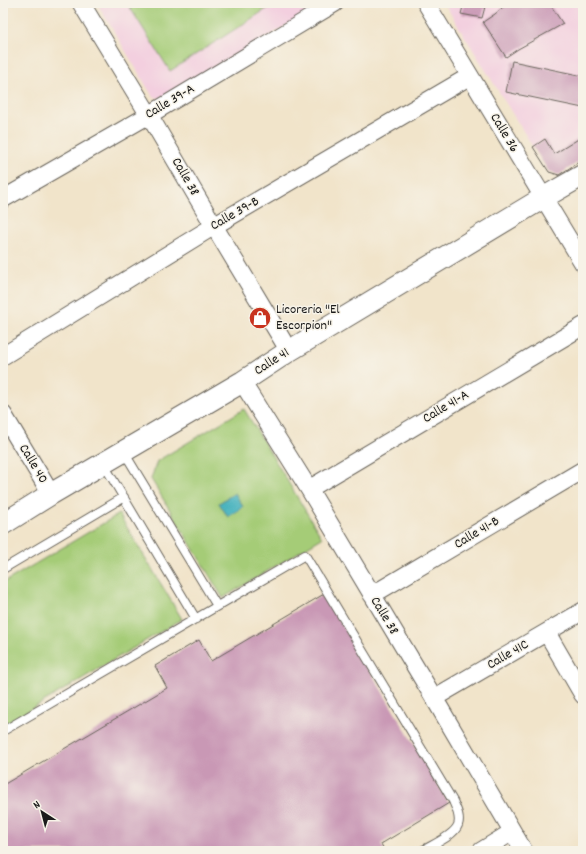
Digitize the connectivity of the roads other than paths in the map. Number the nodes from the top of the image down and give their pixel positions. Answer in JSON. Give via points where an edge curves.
{"nodes":[{"id":1,"x":81,"y":3,"type":"edge"},
{"id":2,"x":335,"y":3,"type":"edge"},
{"id":3,"x":426,"y":3,"type":"edge"},
{"id":4,"x":470,"y":76,"type":"junction"},
{"id":5,"x":149,"y":115,"type":"junction"},
{"id":6,"x":583,"y":176,"type":"edge"},
{"id":7,"x":543,"y":198,"type":"junction"},
{"id":8,"x":3,"y":199,"type":"edge"},
{"id":9,"x":214,"y":226,"type":"junction"},
{"id":10,"x":583,"y":263,"type":"edge"},
{"id":11,"x":583,"y":326,"type":"edge"},
{"id":12,"x":289,"y":351,"type":"junction"},
{"id":13,"x":3,"y":356,"type":"edge"},
{"id":14,"x":242,"y":382,"type":"junction"},
{"id":15,"x":3,"y":414,"type":"edge"},
{"id":16,"x":124,"y":451,"type":"junction"},
{"id":17,"x":103,"y":463,"type":"junction"},
{"id":18,"x":583,"y":470,"type":"edge"},
{"id":19,"x":309,"y":489,"type":"junction"},
{"id":20,"x":51,"y":494,"type":"junction"},
{"id":21,"x":124,"y":497,"type":"junction"},
{"id":22,"x":3,"y":524,"type":"edge"},
{"id":23,"x":3,"y":568,"type":"edge"},
{"id":24,"x":372,"y":595,"type":"junction"},
{"id":25,"x":217,"y":606,"type":"junction"},
{"id":26,"x":583,"y":612,"type":"edge"},
{"id":27,"x":196,"y":618,"type":"junction"},
{"id":28,"x":547,"y":632,"type":"junction"},
{"id":29,"x":583,"y":695,"type":"edge"},
{"id":30,"x":434,"y":698,"type":"junction"},
{"id":31,"x":3,"y":731,"type":"edge"},
{"id":32,"x":512,"y":832,"type":"junction"},
{"id":33,"x":422,"y":851,"type":"edge"},
{"id":34,"x":481,"y":851,"type":"edge"},
{"id":35,"x":524,"y":851,"type":"edge"}],
"edges":[{"from":1,"to":5,"type":"street","name":"Calle 38"},
{"from":2,"to":5,"type":"street","name":"Calle 39-A"},
{"from":3,"to":4,"type":"street","name":"Calle 36"},
{"from":4,"to":7,"type":"street","name":"Calle 36"},
{"from":4,"to":9,"type":"street","name":"Calle 39-B"},
{"from":5,"to":8,"type":"street","name":"Calle 39-A"},
{"from":5,"to":9,"type":"street","name":"Calle 38"},
{"from":6,"to":7,"type":"street","name":"Calle 41"},
{"from":7,"to":10,"type":"street","name":"Calle 36"},
{"from":7,"to":12,"type":"street","name":"Calle 41"},
{"from":9,"to":12,"type":"street","name":"Calle 38"},
{"from":9,"to":13,"type":"street","name":"Calle 39-B"},
{"from":11,"to":19,"type":"street","name":"Calle 41-A"},
{"from":12,"to":14,"type":"street","name":"Calle 41"},
{"from":14,"to":16,"type":"street","name":"Calle 41"},
{"from":14,"to":19,"type":"street","name":"Calle 38"},
{"from":15,"to":20,"type":"street","name":"Calle 40"},
{"from":16,"to":17,"type":"street","name":"Calle 41"},
{"from":16,"to":25,"type":"lane"},
{"from":17,"to":20,"type":"street","name":"Calle 41"},
{"from":17,"to":21,"type":"lane"},
{"from":18,"to":24,"type":"street","name":"Calle 41-B"},
{"from":19,"to":24,"type":"street","name":"Calle 38"},
{"from":20,"to":22,"type":"street","name":"Calle 41"},
{"from":21,"to":23,"type":"lane"},
{"from":21,"to":27,"type":"lane"},
{"from":24,"to":30,"type":"street","name":"Calle 38"},
{"from":25,"to":27,"type":"lane"},
{"from":25,"to":33,"type":"lane","via":[[306,555],[457,810],[458,824],[454,831]]},
{"from":26,"to":28,"type":"street","name":"Calle 41C"},
{"from":27,"to":31,"type":"lane"},
{"from":28,"to":29,"type":"street"},
{"from":28,"to":30,"type":"street","name":"Calle 41C"},
{"from":30,"to":32,"type":"street","name":"Calle 38"},
{"from":32,"to":34,"type":"street"},
{"from":32,"to":35,"type":"street","name":"Calle 38"}]}
